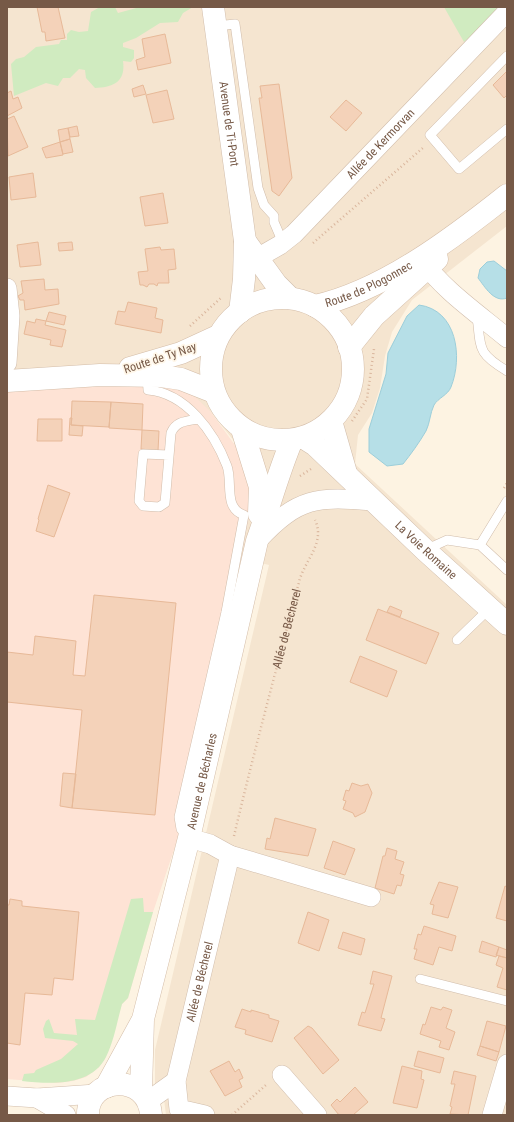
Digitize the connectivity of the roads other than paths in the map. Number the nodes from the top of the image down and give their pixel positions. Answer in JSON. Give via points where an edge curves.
{"nodes":[{"id":1,"x":507,"y":12,"type":"edge"},
{"id":2,"x":214,"y":17,"type":"edge"},
{"id":3,"x":507,"y":56,"type":"edge"},
{"id":4,"x":507,"y":129,"type":"edge"},
{"id":5,"x":507,"y":195,"type":"edge"},
{"id":6,"x":283,"y":243,"type":"junction"},
{"id":7,"x":248,"y":255,"type":"junction"},
{"id":8,"x":423,"y":263,"type":"junction"},
{"id":9,"x":7,"y":288,"type":"edge"},
{"id":10,"x":290,"y":298,"type":"junction"},
{"id":11,"x":315,"y":306,"type":"junction"},
{"id":12,"x":240,"y":312,"type":"junction"},
{"id":13,"x":476,"y":313,"type":"junction"},
{"id":14,"x":8,"y":331,"type":"edge"},
{"id":15,"x":218,"y":336,"type":"junction"},
{"id":16,"x":507,"y":338,"type":"edge"},
{"id":17,"x":349,"y":347,"type":"junction"},
{"id":18,"x":7,"y":363,"type":"edge"},
{"id":19,"x":507,"y":371,"type":"edge"},
{"id":20,"x":100,"y":375,"type":"junction"},
{"id":21,"x":147,"y":376,"type":"junction"},
{"id":22,"x":7,"y":381,"type":"edge"},
{"id":23,"x":214,"y":392,"type":"junction"},
{"id":24,"x":199,"y":419,"type":"junction"},
{"id":25,"x":331,"y":421,"type":"junction"},
{"id":26,"x":242,"y":429,"type":"junction"},
{"id":27,"x":298,"y":439,"type":"junction"},
{"id":28,"x":169,"y":455,"type":"junction"},
{"id":29,"x":347,"y":475,"type":"junction"},
{"id":30,"x":374,"y":501,"type":"junction"},
{"id":31,"x":507,"y":501,"type":"edge"},
{"id":32,"x":257,"y":541,"type":"junction"},
{"id":33,"x":480,"y":545,"type":"junction"},
{"id":34,"x":425,"y":550,"type":"junction"},
{"id":35,"x":507,"y":570,"type":"edge"},
{"id":36,"x":490,"y":608,"type":"junction"},
{"id":37,"x":507,"y":624,"type":"edge"},
{"id":38,"x":457,"y":640,"type":"dead end"},
{"id":39,"x":188,"y":838,"type":"junction"},
{"id":40,"x":230,"y":855,"type":"junction"},
{"id":41,"x":371,"y":897,"type":"dead end"},
{"id":42,"x":420,"y":979,"type":"dead end"},
{"id":43,"x":507,"y":1001,"type":"edge"},
{"id":44,"x":143,"y":1020,"type":"junction"},
{"id":45,"x":507,"y":1064,"type":"edge"},
{"id":46,"x":282,"y":1075,"type":"road end"},
{"id":47,"x":176,"y":1081,"type":"junction"},
{"id":48,"x":101,"y":1090,"type":"junction"},
{"id":49,"x":7,"y":1096,"type":"edge"},
{"id":50,"x":37,"y":1098,"type":"junction"},
{"id":51,"x":147,"y":1102,"type":"edge"},
{"id":52,"x":66,"y":1115,"type":"edge"},
{"id":53,"x":88,"y":1115,"type":"edge"},
{"id":54,"x":205,"y":1115,"type":"edge"},
{"id":55,"x":317,"y":1115,"type":"edge"},
{"id":56,"x":492,"y":1115,"type":"edge"}],
"edges":[{"from":1,"to":6,"type":"street","name":"Allée de Kermorvan"},
{"from":2,"to":6,"type":"lane","via":[[235,24],[258,188],[264,205],[274,216],[275,226]]},
{"from":2,"to":7,"type":"main road","name":"Avenue de Ti-Pont"},
{"from":3,"to":4,"type":"lane","via":[[430,135],[459,169]]},
{"from":5,"to":8,"type":"main road","name":"Route de Plogonnec","via":[[472,224],[448,250]]},
{"from":6,"to":7,"type":"street","name":"Allée de Kermorvan"},
{"from":7,"to":10,"type":"main road"},
{"from":7,"to":12,"type":"main road","name":"Avenue de Ti-Pont"},
{"from":8,"to":11,"type":"main road","name":"Route de Plogonnec","via":[[336,302]]},
{"from":8,"to":13,"type":"street","name":"Route de Plogonnec"},
{"from":8,"to":17,"type":"main road","name":"Route de Plogonnec"},
{"from":9,"to":14,"type":"street"},
{"from":10,"to":11,"type":"main road"},
{"from":10,"to":12,"type":"main road","via":[[264,300]]},
{"from":11,"to":17,"type":"main road","via":[[338,326]]},
{"from":12,"to":15,"type":"main road"},
{"from":13,"to":16,"type":"street","name":"Route de Plogonnec"},
{"from":13,"to":19,"type":"lane","via":[[484,354],[490,361]]},
{"from":14,"to":18,"type":"street"},
{"from":15,"to":20,"type":"main road","name":"Route de Ty Nay","via":[[158,361]]},
{"from":15,"to":23,"type":"main road","via":[[212,354],[210,373]]},
{"from":17,"to":25,"type":"main road","via":[[353,367],[351,387],[343,406]]},
{"from":20,"to":21,"type":"main road","name":"Route de Ty Nay"},
{"from":20,"to":22,"type":"main road","name":"Route de Ty Nay"},
{"from":21,"to":23,"type":"main road","name":"Route de Ty Nay","via":[[181,379]]},
{"from":21,"to":24,"type":"lane","via":[[148,390],[172,396]]},
{"from":23,"to":26,"type":"main road","via":[[227,415]]},
{"from":24,"to":28,"type":"lane","via":[[179,422],[174,426]]},
{"from":24,"to":39,"type":"lane","via":[[215,442],[227,467],[232,506],[244,515],[226,612],[179,817],[181,829]]},
{"from":25,"to":27,"type":"main road","via":[[318,431]]},
{"from":25,"to":29,"type":"main road"},
{"from":26,"to":27,"type":"main road","via":[[269,439]]},
{"from":26,"to":32,"type":"main road","name":"Avenue de Bécharles","via":[[260,487]]},
{"from":27,"to":29,"type":"main road","name":"La Voie Romaine","via":[[315,445]]},
{"from":27,"to":32,"type":"main road","name":"Avenue de Bécharles","via":[[280,471]]},
{"from":28,"to":28,"type":"lane","via":[[143,454],[139,501],[143,506],[159,507],[165,503]]},
{"from":29,"to":30,"type":"main road","name":"La Voie Romaine"},
{"from":30,"to":32,"type":"street","via":[[336,498],[307,502],[279,518]]},
{"from":30,"to":34,"type":"main road","name":"La Voie Romaine"},
{"from":31,"to":33,"type":"lane"},
{"from":32,"to":39,"type":"main road","name":"Avenue de Bécharles"},
{"from":33,"to":34,"type":"lane","via":[[447,540]]},
{"from":33,"to":35,"type":"lane"},
{"from":34,"to":36,"type":"main road","name":"La Voie Romaine"},
{"from":36,"to":37,"type":"main road","name":"La Voie Romaine"},
{"from":36,"to":38,"type":"lane"},
{"from":39,"to":40,"type":"street","via":[[210,844]]},
{"from":39,"to":44,"type":"main road","name":"Avenue de Bécharles"},
{"from":40,"to":41,"type":"street"},
{"from":40,"to":47,"type":"street","name":"Allée de Bécherel"},
{"from":42,"to":43,"type":"lane"},
{"from":44,"to":48,"type":"main road","name":"Avenue de Bécharles"},
{"from":44,"to":51,"type":"main road","name":"Avenue de Bécharles"},
{"from":45,"to":56,"type":"street"},
{"from":46,"to":55,"type":"street"},
{"from":47,"to":51,"type":"street"},
{"from":47,"to":54,"type":"street","name":"Allée de Bécherel","via":[[179,1109]]},
{"from":48,"to":50,"type":"street"},
{"from":48,"to":51,"type":"main road","via":[[123,1084]]},
{"from":48,"to":53,"type":"main road","name":"Avenue de Bécharles","via":[[91,1102]]},
{"from":49,"to":50,"type":"street"},
{"from":50,"to":52,"type":"street"}]}
